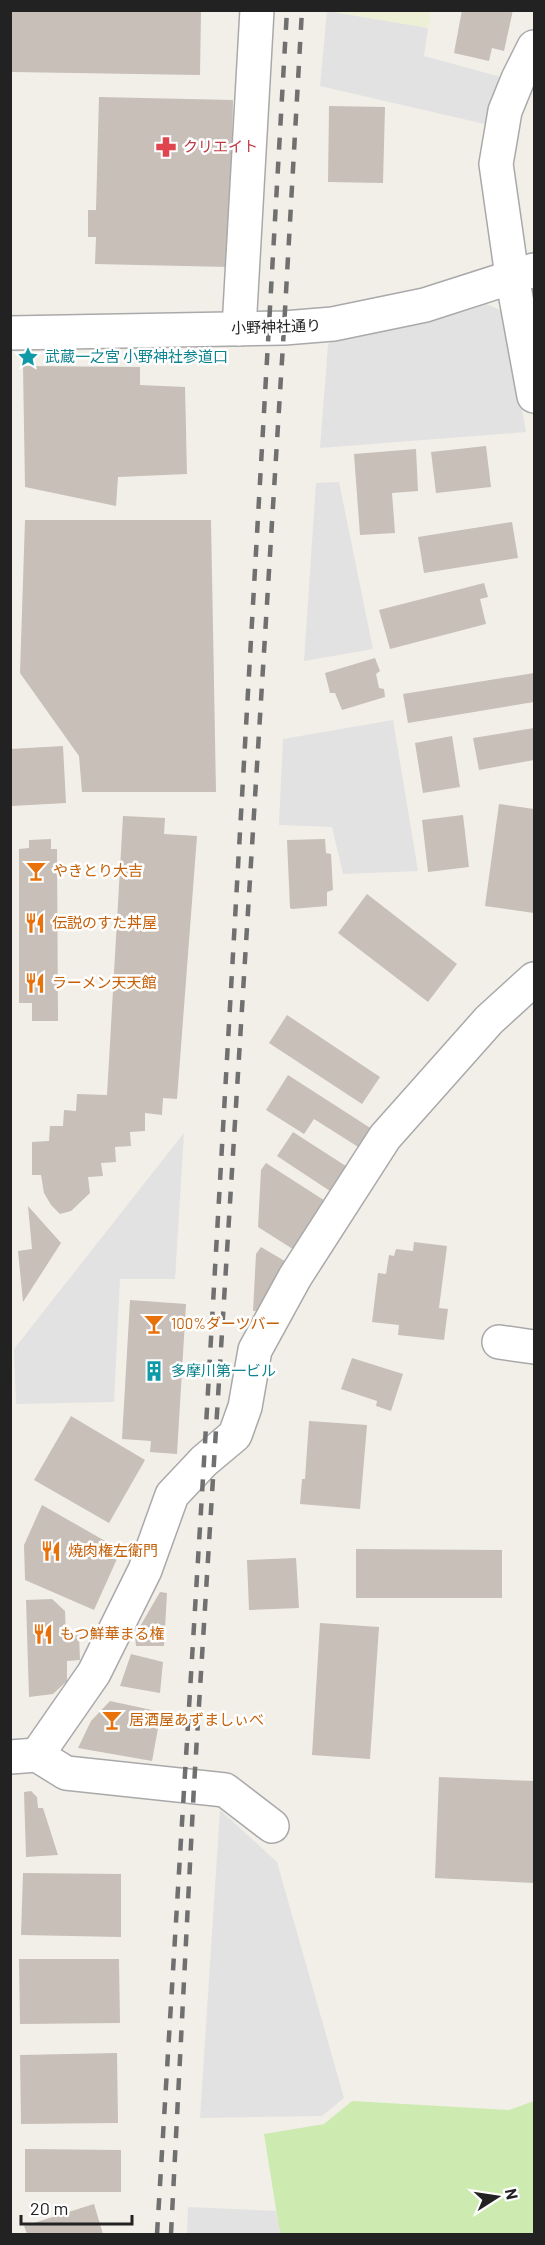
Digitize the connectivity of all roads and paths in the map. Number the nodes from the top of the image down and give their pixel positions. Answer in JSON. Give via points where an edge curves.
{"nodes":[{"id":1,"x":257,"y":10,"type":"edge"},
{"id":2,"x":534,"y":47,"type":"edge"},
{"id":3,"x":523,"y":273,"type":"edge"},
{"id":4,"x":239,"y":328,"type":"junction"},
{"id":5,"x":10,"y":333,"type":"edge"},
{"id":6,"x":534,"y":396,"type":"edge"},
{"id":7,"x":534,"y":979,"type":"edge"},
{"id":8,"x":499,"y":1342,"type":"dead end"},
{"id":9,"x":534,"y":1347,"type":"edge"},
{"id":10,"x":24,"y":1756,"type":"edge"},
{"id":11,"x":272,"y":1826,"type":"dead end"}],
"edges":[{"from":1,"to":4,"type":"street"},
{"from":2,"to":3,"type":"street","via":[[506,111],[496,164]]},
{"from":3,"to":4,"type":"street","name":"小野神社通り","via":[[425,305],[333,324]]},
{"from":3,"to":6,"type":"street"},
{"from":4,"to":5,"type":"street","name":"小野神社通り"},
{"from":7,"to":10,"type":"street","via":[[489,1020],[385,1137],[295,1277],[255,1350],[245,1407],[235,1435],[172,1495],[145,1570],[94,1673]]},
{"from":8,"to":9,"type":"street"},
{"from":10,"to":11,"type":"street","via":[[66,1773],[225,1790]]}]}
